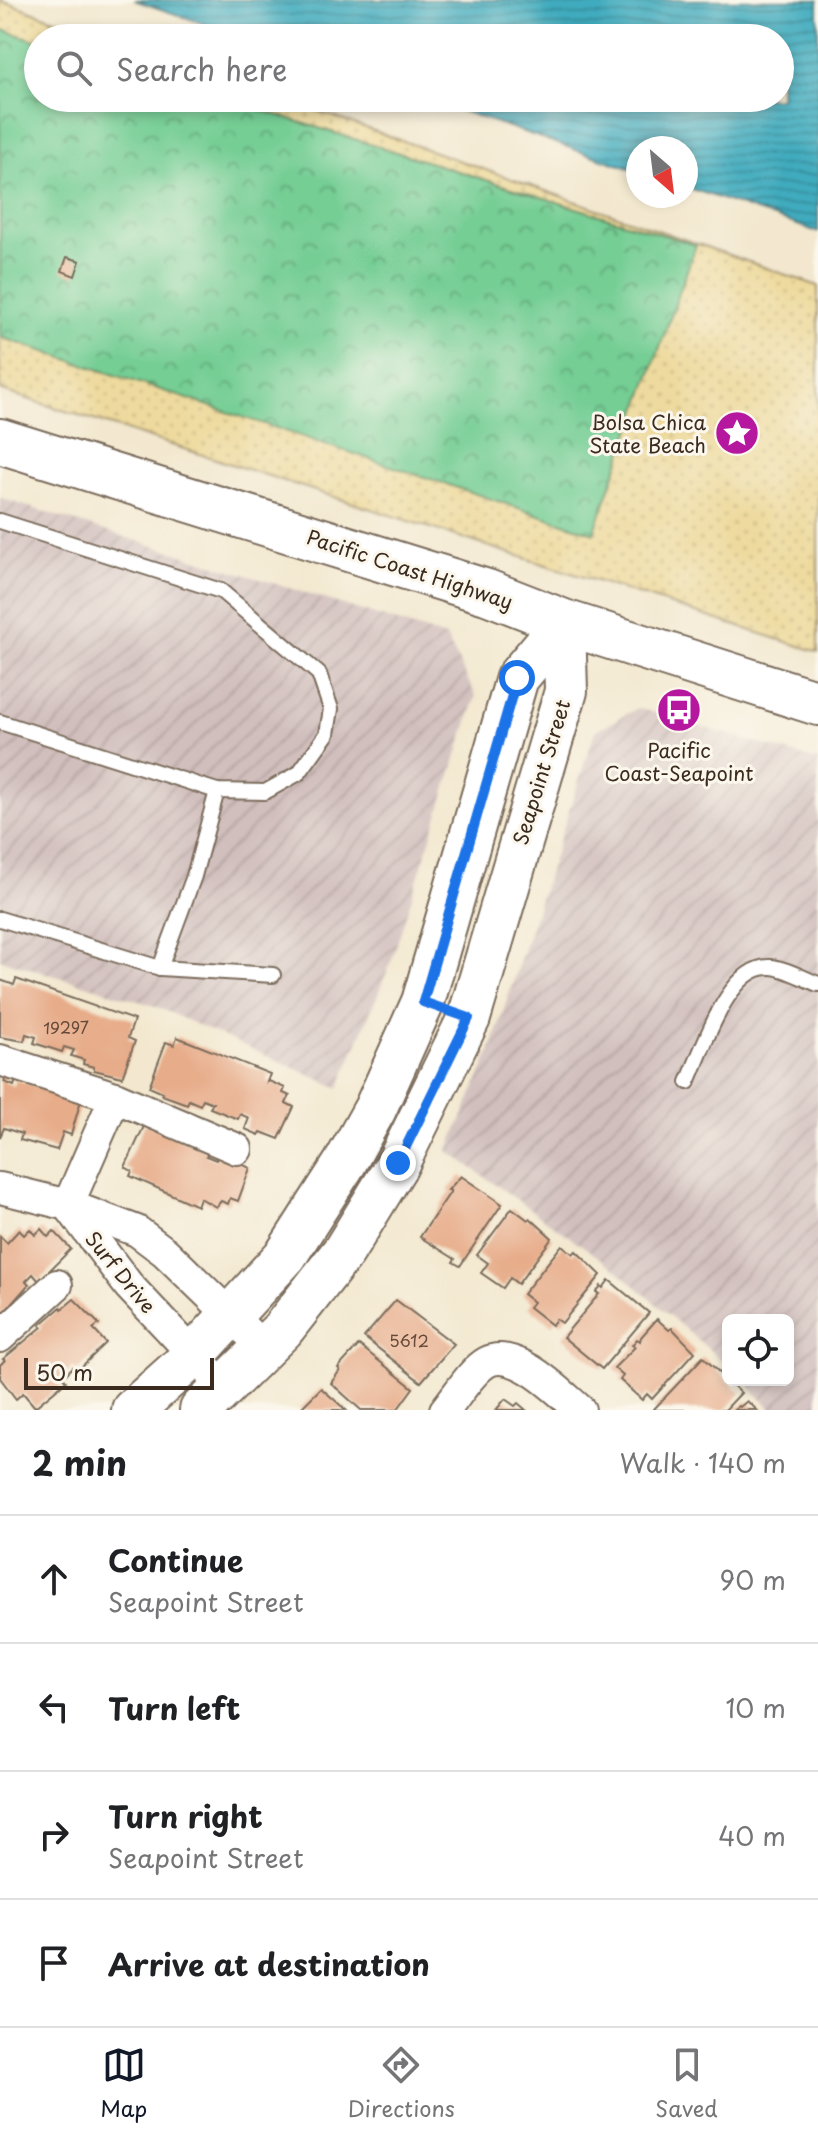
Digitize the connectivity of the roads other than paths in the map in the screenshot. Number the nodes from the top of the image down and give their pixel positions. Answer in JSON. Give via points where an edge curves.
{"nodes":[{"id":1,"x":0,"y":441,"type":"edge"},
{"id":2,"x":0,"y":521,"type":"edge"},
{"id":3,"x":564,"y":622,"type":"junction"},
{"id":4,"x":818,"y":703,"type":"edge"},
{"id":5,"x":0,"y":722,"type":"edge"},
{"id":6,"x":217,"y":791,"type":"junction"},
{"id":7,"x":0,"y":919,"type":"edge"},
{"id":8,"x":160,"y":968,"type":"junction"},
{"id":9,"x":273,"y":975,"type":"dead end"},
{"id":10,"x":818,"y":984,"type":"edge"},
{"id":11,"x":423,"y":1002,"type":"junction"},
{"id":12,"x":469,"y":1018,"type":"junction"},
{"id":13,"x":0,"y":1060,"type":"edge"},
{"id":14,"x":688,"y":1082,"type":"dead end"},
{"id":15,"x":115,"y":1097,"type":"junction"},
{"id":16,"x":237,"y":1149,"type":"dead end"},
{"id":17,"x":0,"y":1188,"type":"edge"},
{"id":18,"x":68,"y":1205,"type":"junction"},
{"id":19,"x":57,"y":1285,"type":"dead end"},
{"id":20,"x":229,"y":1317,"type":"junction"},
{"id":21,"x":0,"y":1337,"type":"edge"},
{"id":22,"x":264,"y":1348,"type":"junction"},
{"id":23,"x":193,"y":1356,"type":"junction"},
{"id":24,"x":213,"y":1399,"type":"edge"},
{"id":25,"x":133,"y":1410,"type":"edge"},
{"id":26,"x":445,"y":1410,"type":"edge"},
{"id":27,"x":580,"y":1410,"type":"edge"}],
"edges":[{"from":1,"to":3,"type":"highway","name":"Pacific Coast Highway","via":[[487,592]]},
{"from":2,"to":6,"type":"lane","via":[[221,591],[319,674],[331,709],[327,734],[299,773],[265,792]]},
{"from":3,"to":4,"type":"highway","name":"Pacific Coast Highway"},
{"from":3,"to":11,"type":"main road","via":[[517,678]]},
{"from":3,"to":12,"type":"main road","name":"Seapoint Street","via":[[566,691]]},
{"from":5,"to":6,"type":"lane"},
{"from":6,"to":8,"type":"lane","via":[[194,876]]},
{"from":7,"to":8,"type":"lane"},
{"from":8,"to":9,"type":"lane"},
{"from":10,"to":14,"type":"lane","via":[[770,967],[749,972],[730,990]]},
{"from":11,"to":12,"type":"main road"},
{"from":11,"to":20,"type":"main road","via":[[345,1163],[286,1255]]},
{"from":12,"to":22,"type":"main road","name":"Seapoint Street","via":[[369,1213]]},
{"from":13,"to":15,"type":"street"},
{"from":15,"to":16,"type":"street"},
{"from":15,"to":18,"type":"street"},
{"from":17,"to":18,"type":"street"},
{"from":18,"to":20,"type":"street","via":[[137,1231]]},
{"from":18,"to":23,"type":"street","name":"Surf Drive","via":[[108,1261]]},
{"from":19,"to":21,"type":"street"},
{"from":20,"to":22,"type":"street"},
{"from":20,"to":23,"type":"main road"},
{"from":22,"to":24,"type":"main road","name":"Seapoint Street"},
{"from":23,"to":24,"type":"street","name":"Surf Drive"},
{"from":23,"to":25,"type":"main road"},
{"from":26,"to":27,"type":"street","via":[[480,1368],[496,1359],[534,1372]]}]}
